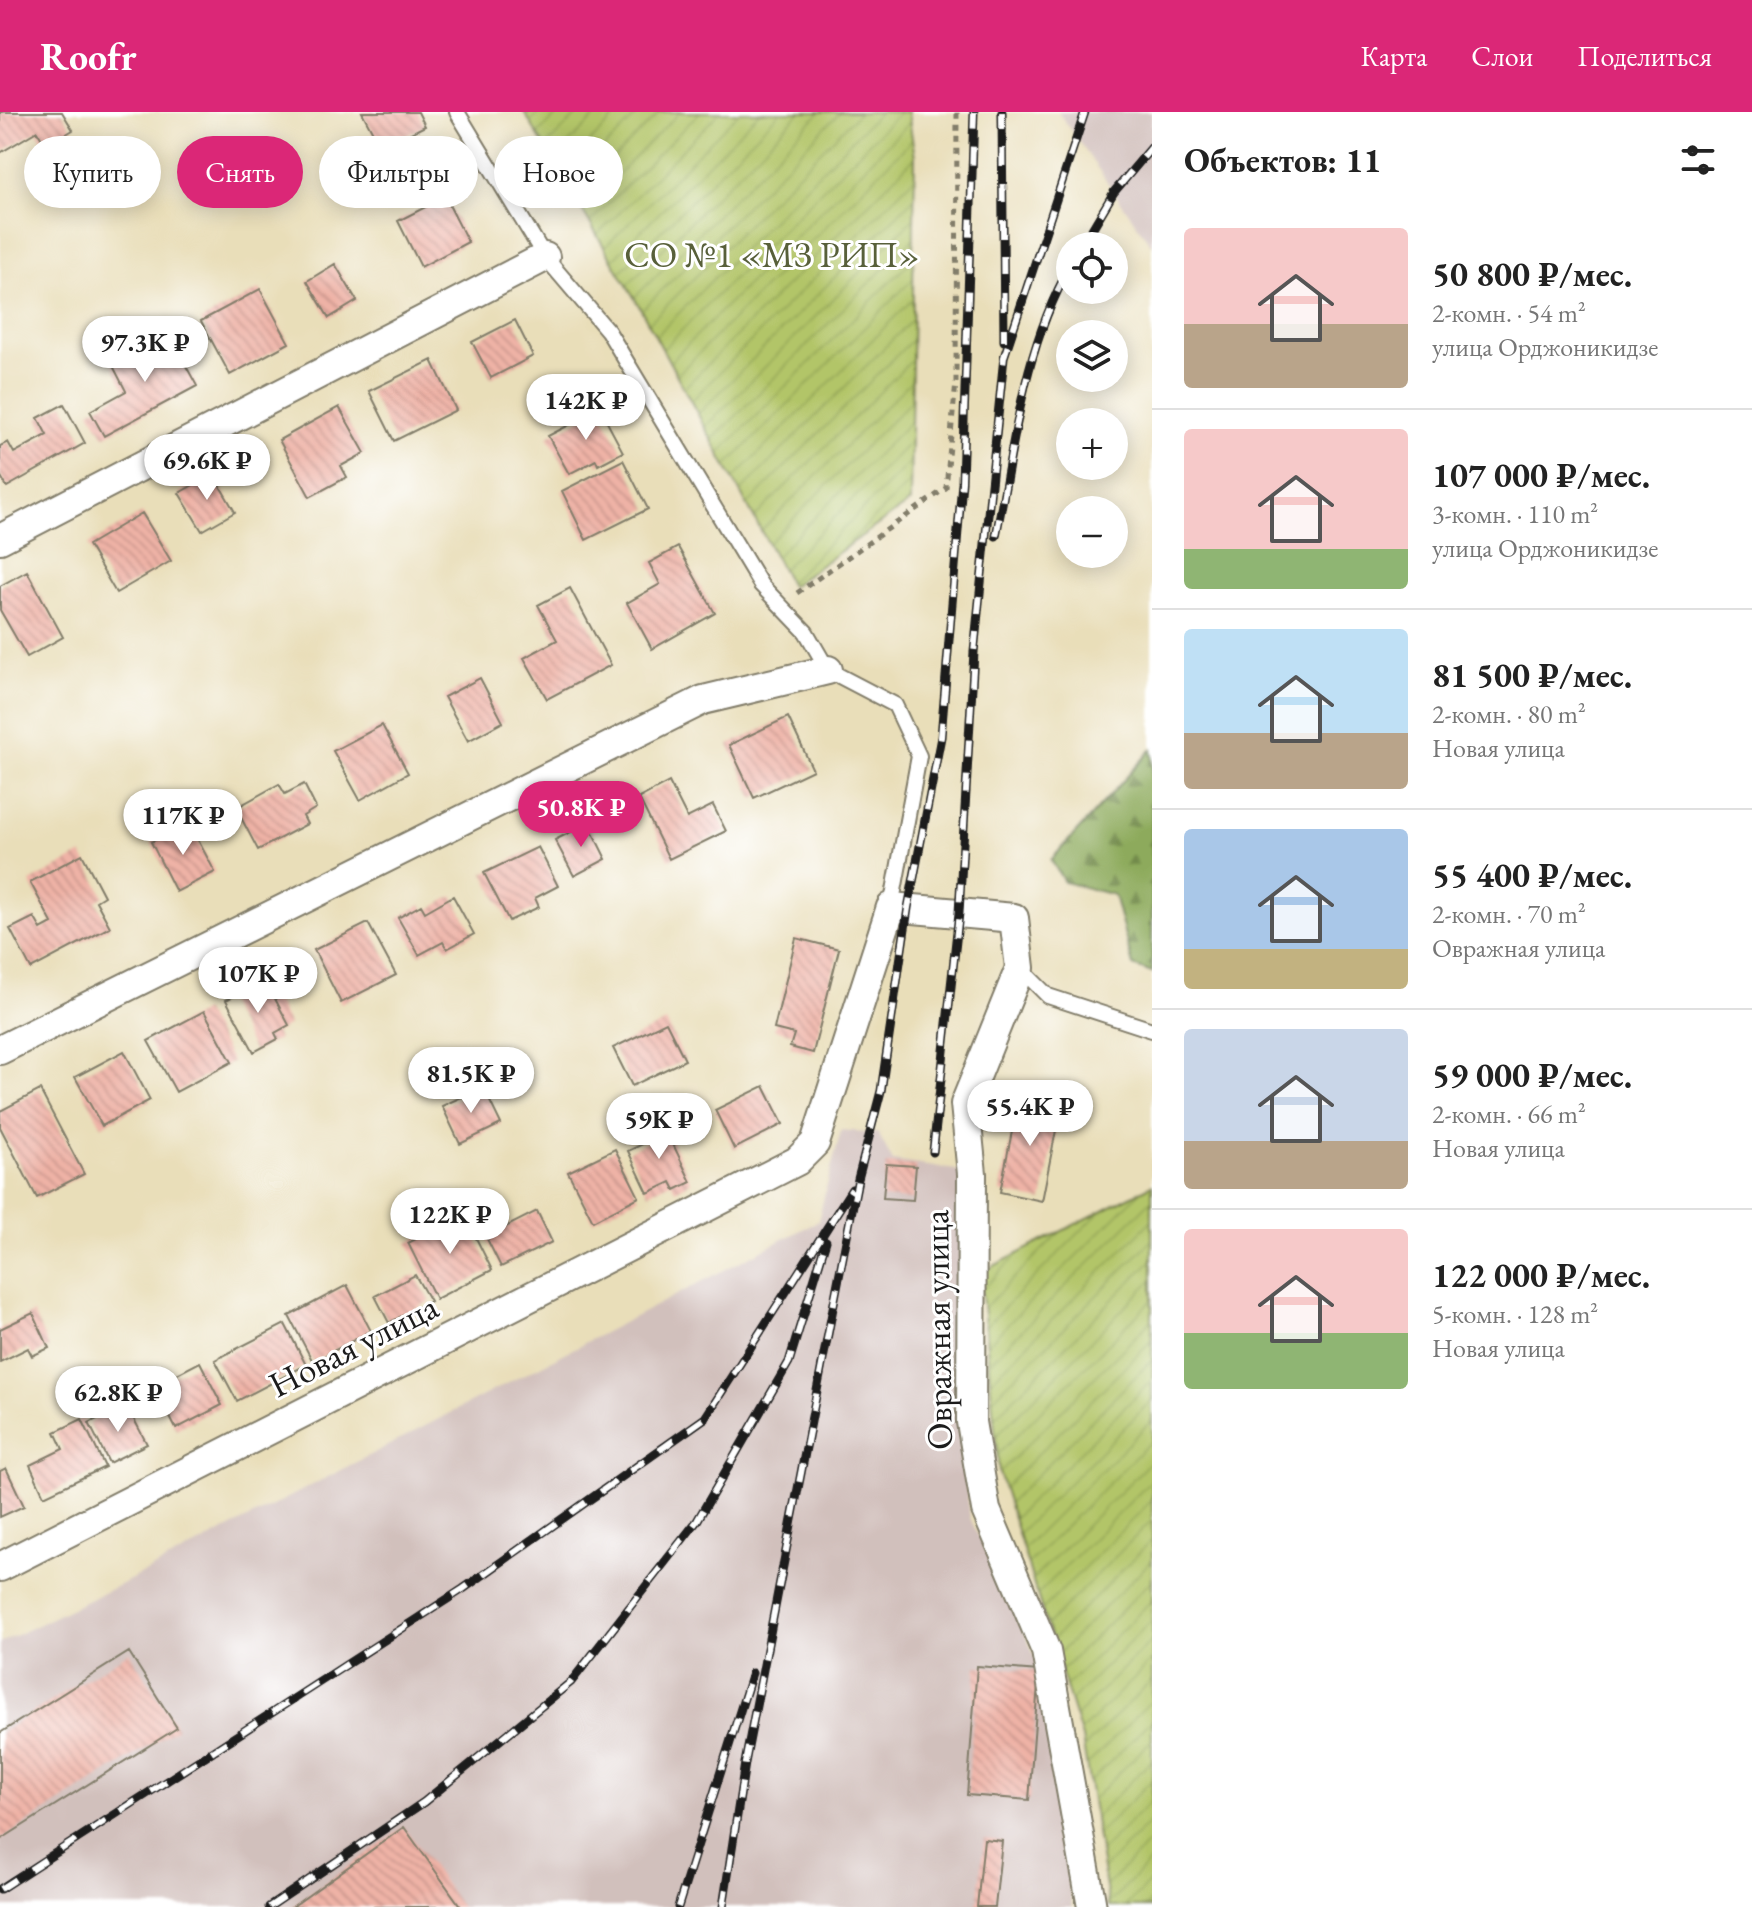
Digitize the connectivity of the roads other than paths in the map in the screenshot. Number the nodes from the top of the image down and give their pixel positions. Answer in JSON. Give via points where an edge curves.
{"nodes":[{"id":1,"x":457,"y":112,"type":"edge"},
{"id":2,"x":545,"y":257,"type":"junction"},
{"id":3,"x":0,"y":539,"type":"edge"},
{"id":4,"x":828,"y":670,"type":"junction"},
{"id":5,"x":891,"y":907,"type":"junction"},
{"id":6,"x":1020,"y":968,"type":"junction"},
{"id":7,"x":1152,"y":1030,"type":"edge"},
{"id":8,"x":0,"y":1050,"type":"edge"},
{"id":9,"x":0,"y":1567,"type":"edge"},
{"id":10,"x":1092,"y":1907,"type":"edge"}],
"edges":[{"from":1,"to":2,"type":"lane"},
{"from":2,"to":3,"type":"street"},
{"from":2,"to":4,"type":"lane","via":[[608,331],[761,585],[806,632]]},
{"from":4,"to":5,"type":"lane","via":[[895,705],[919,756]]},
{"from":4,"to":8,"type":"street","via":[[703,700]]},
{"from":5,"to":6,"type":"street","name":"Овражная улица","via":[[1014,918]]},
{"from":5,"to":9,"type":"street","name":"Новая улица","via":[[815,1143],[797,1161]]},
{"from":6,"to":7,"type":"lane","via":[[1048,996]]},
{"from":6,"to":10,"type":"street","name":"Овражная улица","via":[[965,1104],[972,1174],[971,1422],[986,1510],[1046,1651]]}]}
